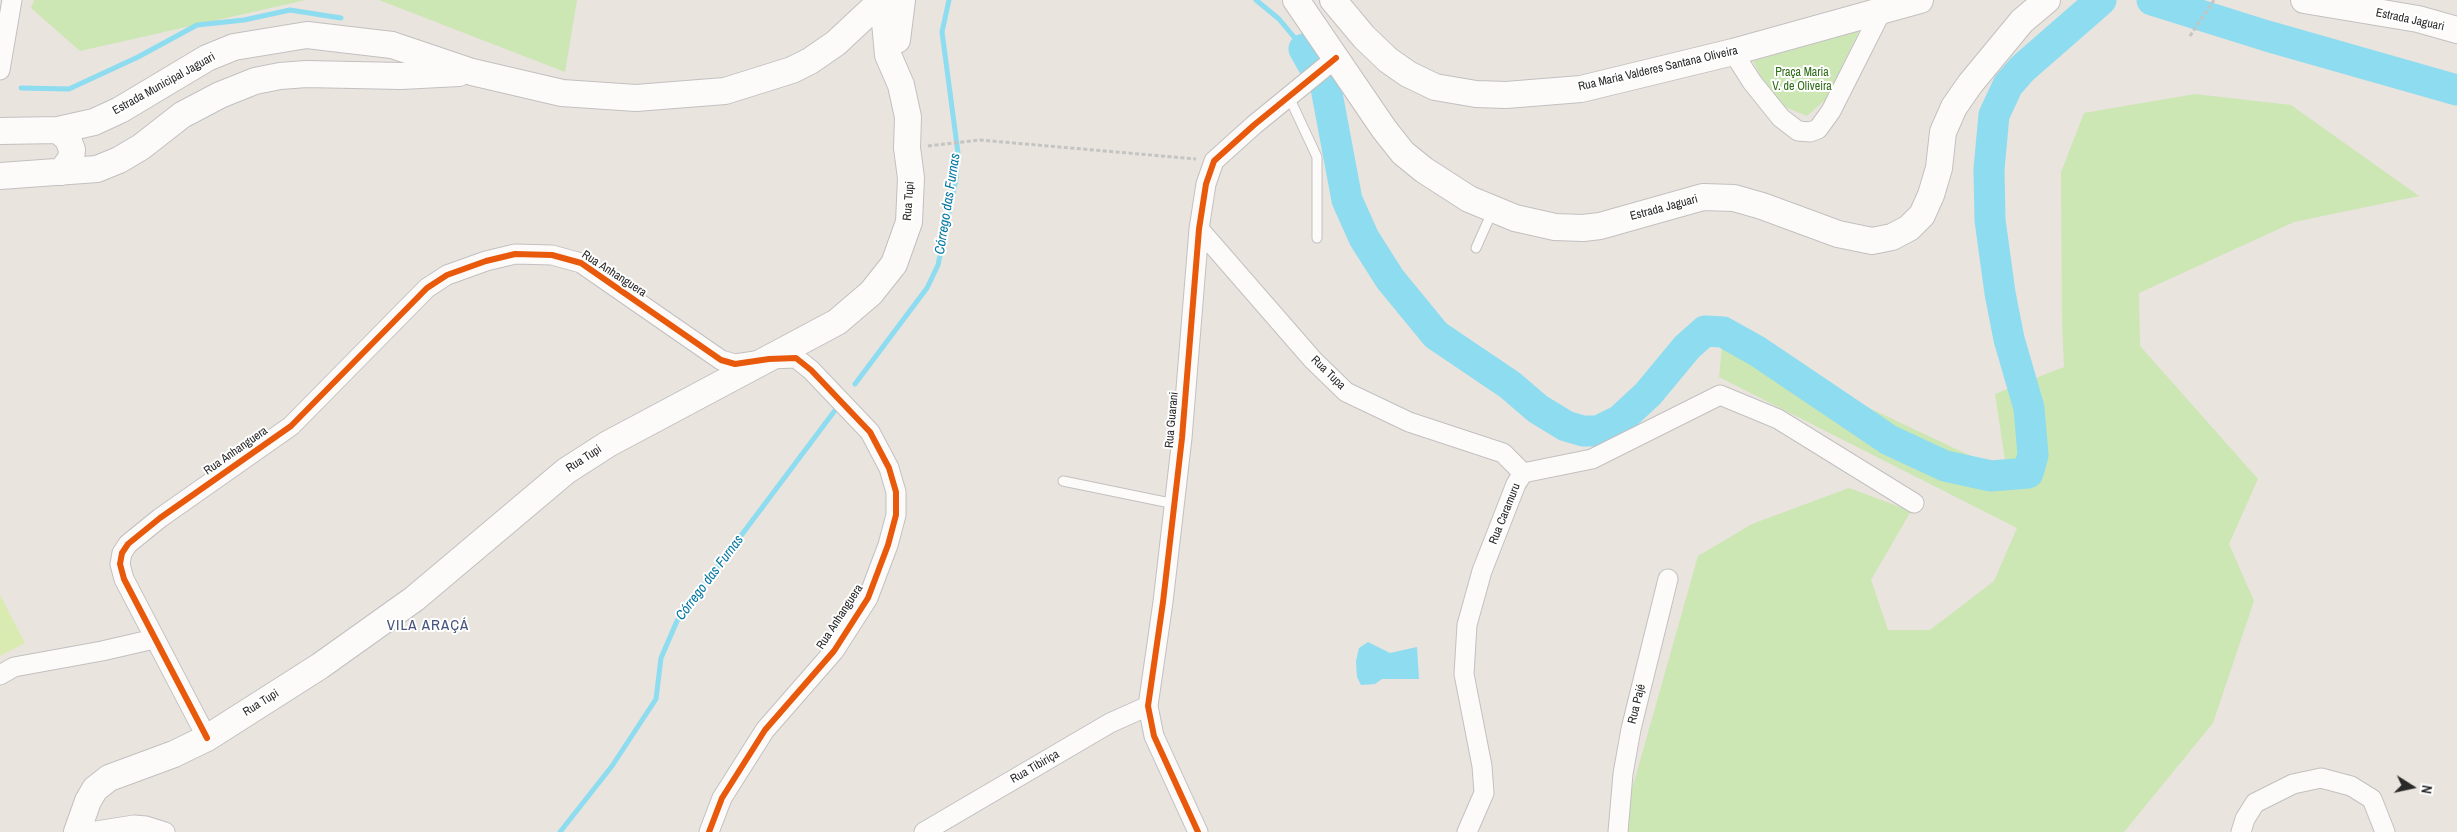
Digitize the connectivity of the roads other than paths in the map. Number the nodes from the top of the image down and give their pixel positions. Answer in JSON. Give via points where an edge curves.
{"nodes":[{"id":1,"x":12,"y":0,"type":"edge"},
{"id":2,"x":856,"y":0,"type":"edge"},
{"id":3,"x":882,"y":0,"type":"edge"},
{"id":4,"x":902,"y":0,"type":"edge"},
{"id":5,"x":1296,"y":0,"type":"edge"},
{"id":6,"x":1333,"y":0,"type":"edge"},
{"id":7,"x":1920,"y":0,"type":"edge"},
{"id":8,"x":2047,"y":0,"type":"edge"},
{"id":9,"x":2304,"y":0,"type":"edge"},
{"id":10,"x":1882,"y":10,"type":"junction"},
{"id":11,"x":2457,"y":30,"type":"edge"},
{"id":12,"x":824,"y":52,"type":"junction"},
{"id":13,"x":1734,"y":52,"type":"junction"},
{"id":14,"x":888,"y":55,"type":"junction"},
{"id":15,"x":1331,"y":63,"type":"junction"},
{"id":16,"x":0,"y":70,"type":"edge"},
{"id":17,"x":472,"y":72,"type":"junction"},
{"id":18,"x":901,"y":85,"type":"junction"},
{"id":19,"x":1289,"y":96,"type":"junction"},
{"id":20,"x":0,"y":130,"type":"edge"},
{"id":21,"x":58,"y":130,"type":"junction"},
{"id":22,"x":61,"y":172,"type":"junction"},
{"id":23,"x":0,"y":176,"type":"edge"},
{"id":24,"x":1493,"y":209,"type":"junction"},
{"id":25,"x":1199,"y":229,"type":"junction"},
{"id":26,"x":1317,"y":238,"type":"dead end"},
{"id":27,"x":1476,"y":248,"type":"dead end"},
{"id":28,"x":769,"y":359,"type":"junction"},
{"id":29,"x":1523,"y":473,"type":"junction"},
{"id":30,"x":1063,"y":481,"type":"dead end"},
{"id":31,"x":1914,"y":503,"type":"dead end"},
{"id":32,"x":1175,"y":504,"type":"junction"},
{"id":33,"x":1668,"y":578,"type":"dead end"},
{"id":34,"x":154,"y":639,"type":"junction"},
{"id":35,"x":0,"y":675,"type":"edge"},
{"id":36,"x":1148,"y":706,"type":"junction"},
{"id":37,"x":207,"y":738,"type":"junction"},
{"id":38,"x":77,"y":832,"type":"edge"},
{"id":39,"x":90,"y":832,"type":"edge"},
{"id":40,"x":165,"y":832,"type":"edge"},
{"id":41,"x":709,"y":832,"type":"edge"},
{"id":42,"x":924,"y":832,"type":"edge"},
{"id":43,"x":1198,"y":832,"type":"edge"},
{"id":44,"x":1466,"y":832,"type":"edge"},
{"id":45,"x":1618,"y":832,"type":"edge"},
{"id":46,"x":2241,"y":832,"type":"edge"},
{"id":47,"x":2385,"y":832,"type":"edge"}],
"edges":[{"from":1,"to":16,"type":"street"},
{"from":2,"to":12,"type":"main road"},
{"from":3,"to":12,"type":"main road"},
{"from":3,"to":14,"type":"main road","name":"Rua Tupi"},
{"from":4,"to":18,"type":"main road","via":[[896,48]]},
{"from":5,"to":15,"type":"main road","name":"Estrada Jaguari"},
{"from":6,"to":13,"type":"main road","name":"Rua Maria Valderes Santana Oliveira","via":[[1364,37],[1408,74],[1435,87],[1476,94],[1580,89]]},
{"from":7,"to":10,"type":"main road","name":"Rua Maria Valderes Santana Oliveira"},
{"from":8,"to":24,"type":"main road","name":"Estrada Jaguari","via":[[2022,21],[1954,107],[1943,132],[1938,168],[1922,215],[1909,228],[1892,237],[1857,238],[1762,206],[1721,197],[1703,197],[1583,228],[1555,227],[1515,218]]},
{"from":9,"to":11,"type":"main road","name":"Estrada Jaguari","via":[[2418,19]]},
{"from":10,"to":13,"type":"main road","name":"Rua Maria Valderes Santana Oliveira"},
{"from":10,"to":13,"type":"street","via":[[1831,111],[1818,129],[1810,132],[1798,131],[1781,118],[1752,82]]},
{"from":12,"to":14,"type":"main road","via":[[859,40],[878,42]]},
{"from":12,"to":17,"type":"main road","name":"Estrada Municipal Jaguari","via":[[792,70],[725,91],[636,98],[562,93]]},
{"from":14,"to":18,"type":"main road","name":"Rua Tupi"},
{"from":15,"to":19,"type":"street"},
{"from":15,"to":24,"type":"main road","name":"Estrada Jaguari","via":[[1403,153],[1469,200]]},
{"from":17,"to":21,"type":"main road","name":"Estrada Municipal Jaguari","via":[[392,45],[306,35],[234,47],[179,73],[120,110],[94,122]]},
{"from":17,"to":22,"type":"main road","name":"Estrada Municipal Jaguari","via":[[401,76],[306,74],[255,81],[182,115],[119,160],[85,171]]},
{"from":18,"to":28,"type":"main road","name":"Rua Tupi","via":[[908,116],[907,148],[911,178],[909,222],[894,264],[871,293],[837,322]]},
{"from":19,"to":25,"type":"street","name":"Rua Guarani","via":[[1214,161],[1206,184]]},
{"from":19,"to":26,"type":"lane","via":[[1317,157]]},
{"from":20,"to":21,"type":"main road","name":"Estrada Municipal Jaguari"},
{"from":21,"to":22,"type":"main road","via":[[68,139],[72,150],[71,159]]},
{"from":22,"to":23,"type":"main road","name":"Estrada Municipal Jaguari"},
{"from":24,"to":27,"type":"lane"},
{"from":25,"to":29,"type":"street","name":"Rua Tupa","via":[[1313,360],[1346,392],[1409,422],[1503,453]]},
{"from":25,"to":32,"type":"street","name":"Rua Guarani"},
{"from":28,"to":34,"type":"street","name":"Rua Anhanguera","via":[[735,364],[721,360],[580,263],[552,255],[515,254],[486,260],[447,275],[412,302],[292,426],[128,544],[120,564],[124,580]]},
{"from":28,"to":37,"type":"main road","name":"Rua Tupi","via":[[608,444],[566,471],[414,599],[320,666]]},
{"from":28,"to":41,"type":"street","name":"Rua Anhanguera","via":[[796,358],[870,432],[889,468],[896,492],[896,515],[868,598],[834,651],[765,730],[722,798]]},
{"from":29,"to":31,"type":"street","name":"Rua Caramuru","via":[[1592,459],[1720,395],[1778,419]]},
{"from":29,"to":44,"type":"street","name":"Rua Caramuru","via":[[1482,571],[1466,626],[1464,674],[1482,766],[1484,793]]},
{"from":30,"to":32,"type":"lane"},
{"from":32,"to":36,"type":"street","name":"Rua Guarani"},
{"from":33,"to":45,"type":"street","name":"Rua Pajé","via":[[1631,729]]},
{"from":34,"to":35,"type":"street","via":[[14,667]]},
{"from":34,"to":37,"type":"street","name":"Rua Anhanguera"},
{"from":36,"to":42,"type":"street","name":"Rua Tibiriça","via":[[1110,722]]},
{"from":36,"to":43,"type":"street","name":"Rua Guarani","via":[[1154,736]]},
{"from":37,"to":38,"type":"main road","name":"Rua Tupi","via":[[109,778],[95,789]]},
{"from":39,"to":40,"type":"street","via":[[134,825]]},
{"from":46,"to":47,"type":"street","via":[[2255,803],[2293,784],[2321,778],[2351,786],[2372,799]]}]}
